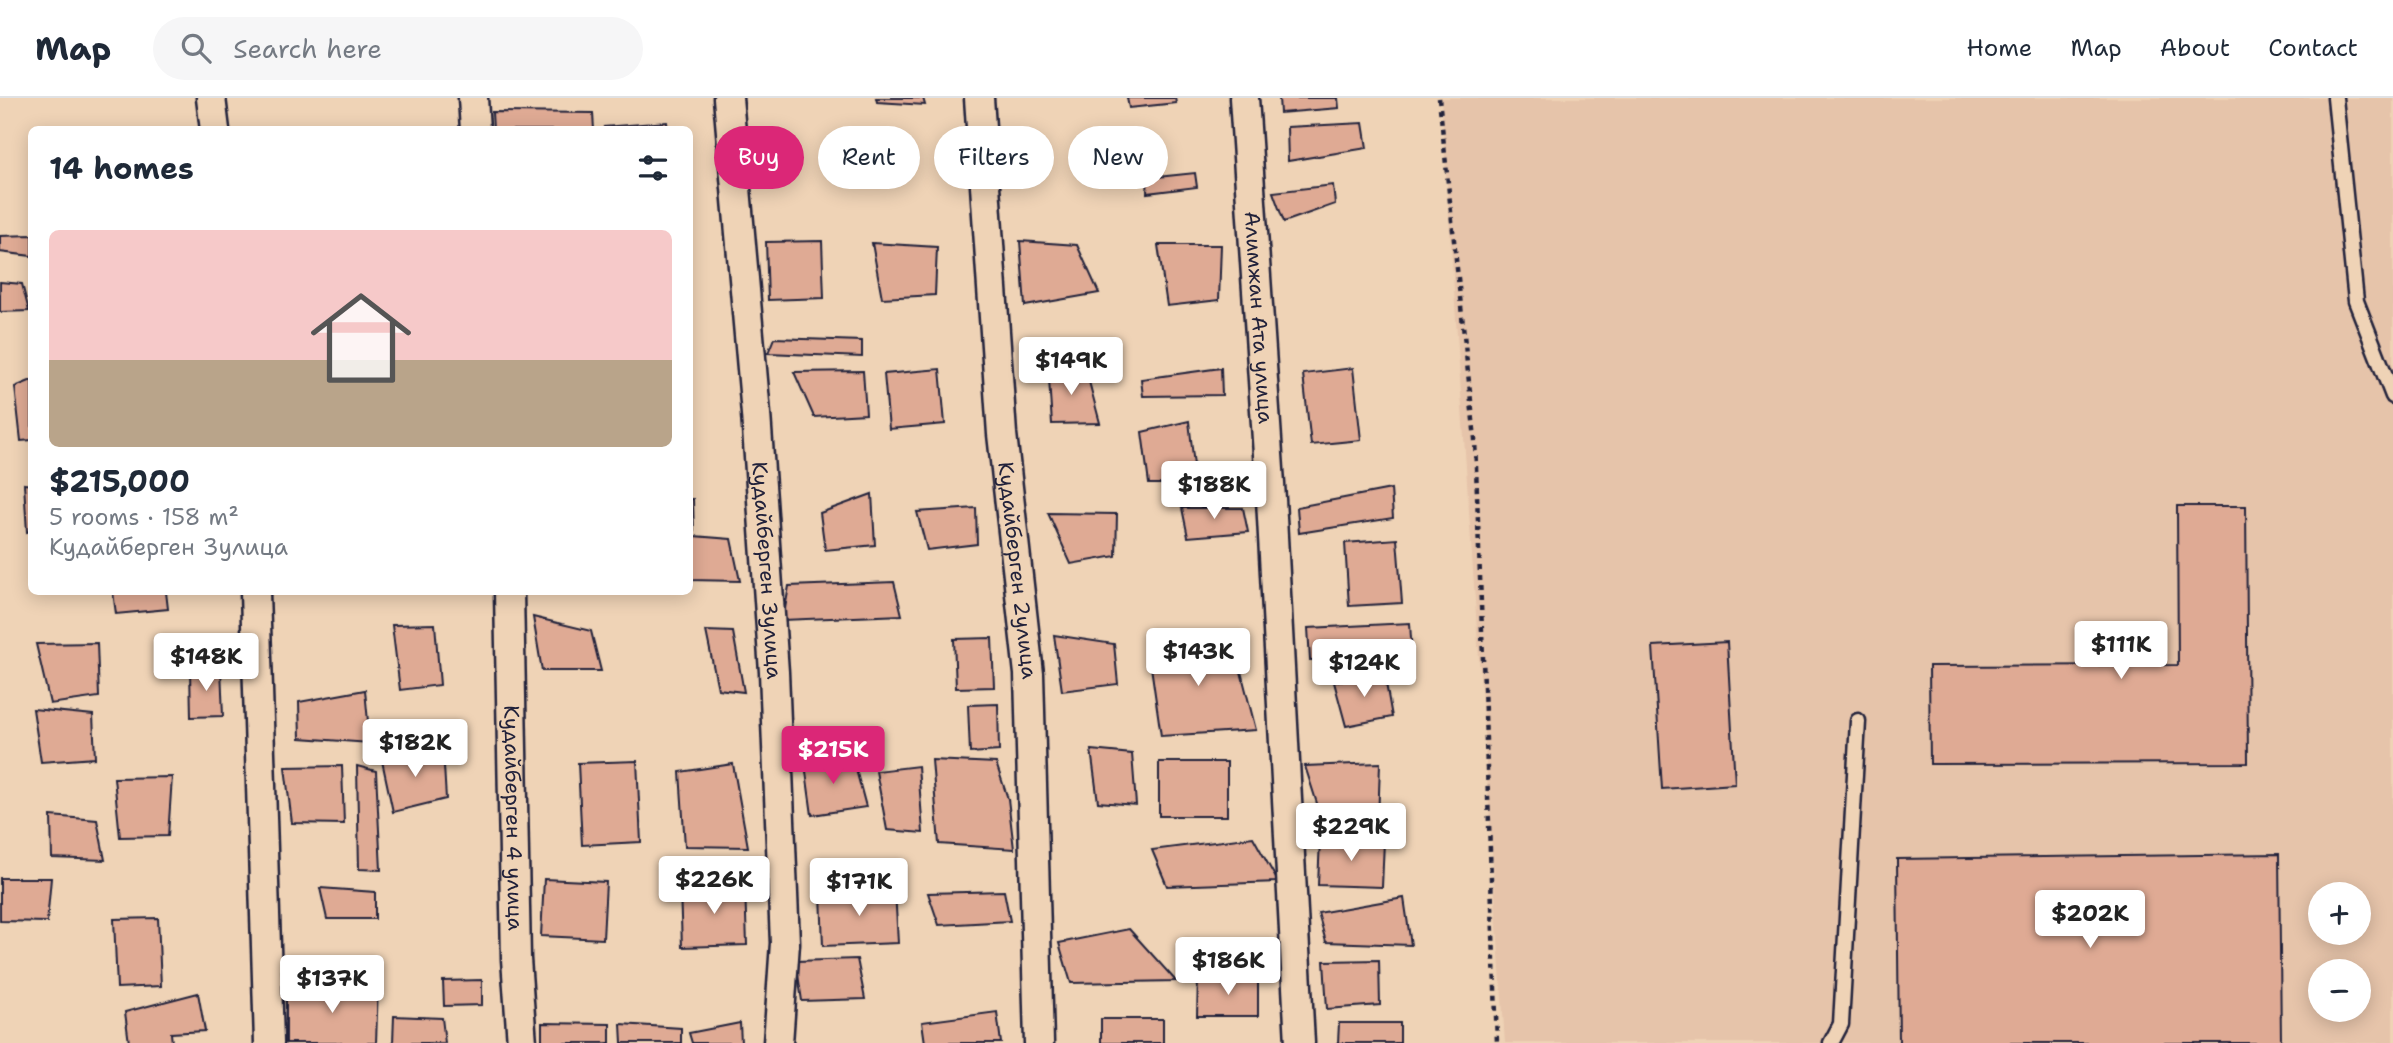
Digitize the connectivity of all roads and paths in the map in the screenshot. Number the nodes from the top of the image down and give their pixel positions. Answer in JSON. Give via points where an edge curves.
{"nodes":[{"id":1,"x":211,"y":98,"type":"edge"},
{"id":2,"x":472,"y":98,"type":"edge"},
{"id":3,"x":728,"y":98,"type":"edge"},
{"id":4,"x":979,"y":98,"type":"edge"},
{"id":5,"x":1244,"y":98,"type":"edge"},
{"id":6,"x":1438,"y":98,"type":"edge"},
{"id":7,"x":2335,"y":98,"type":"edge"},
{"id":8,"x":214,"y":126,"type":"edge"},
{"id":9,"x":475,"y":126,"type":"edge"},
{"id":10,"x":2393,"y":397,"type":"edge"},
{"id":11,"x":255,"y":595,"type":"edge"},
{"id":12,"x":509,"y":595,"type":"edge"},
{"id":13,"x":1858,"y":721,"type":"dead end"},
{"id":14,"x":269,"y":1043,"type":"edge"},
{"id":15,"x":522,"y":1043,"type":"edge"},
{"id":16,"x":778,"y":1043,"type":"edge"},
{"id":17,"x":1040,"y":1043,"type":"edge"},
{"id":18,"x":1300,"y":1043,"type":"edge"},
{"id":19,"x":1497,"y":1043,"type":"edge"},
{"id":20,"x":1830,"y":1043,"type":"edge"}],
"edges":[{"from":1,"to":8,"type":"street"},
{"from":2,"to":9,"type":"street"},
{"from":3,"to":16,"type":"street","name":"Кудайберген 3улица","via":[[774,672],[785,943]]},
{"from":4,"to":17,"type":"street","name":"Кудайберген 2улица","via":[[1002,434],[1029,674]]},
{"from":5,"to":18,"type":"street","name":"Алимжан Ата улица"},
{"from":6,"to":19,"type":"path","via":[[1475,439]]},
{"from":7,"to":10,"type":"lane","via":[[2357,301]]},
{"from":11,"to":14,"type":"street"},
{"from":12,"to":15,"type":"street","name":"Кудайберген 4 улица","via":[[516,959]]},
{"from":13,"to":20,"type":"lane","via":[[1841,1024]]}]}
